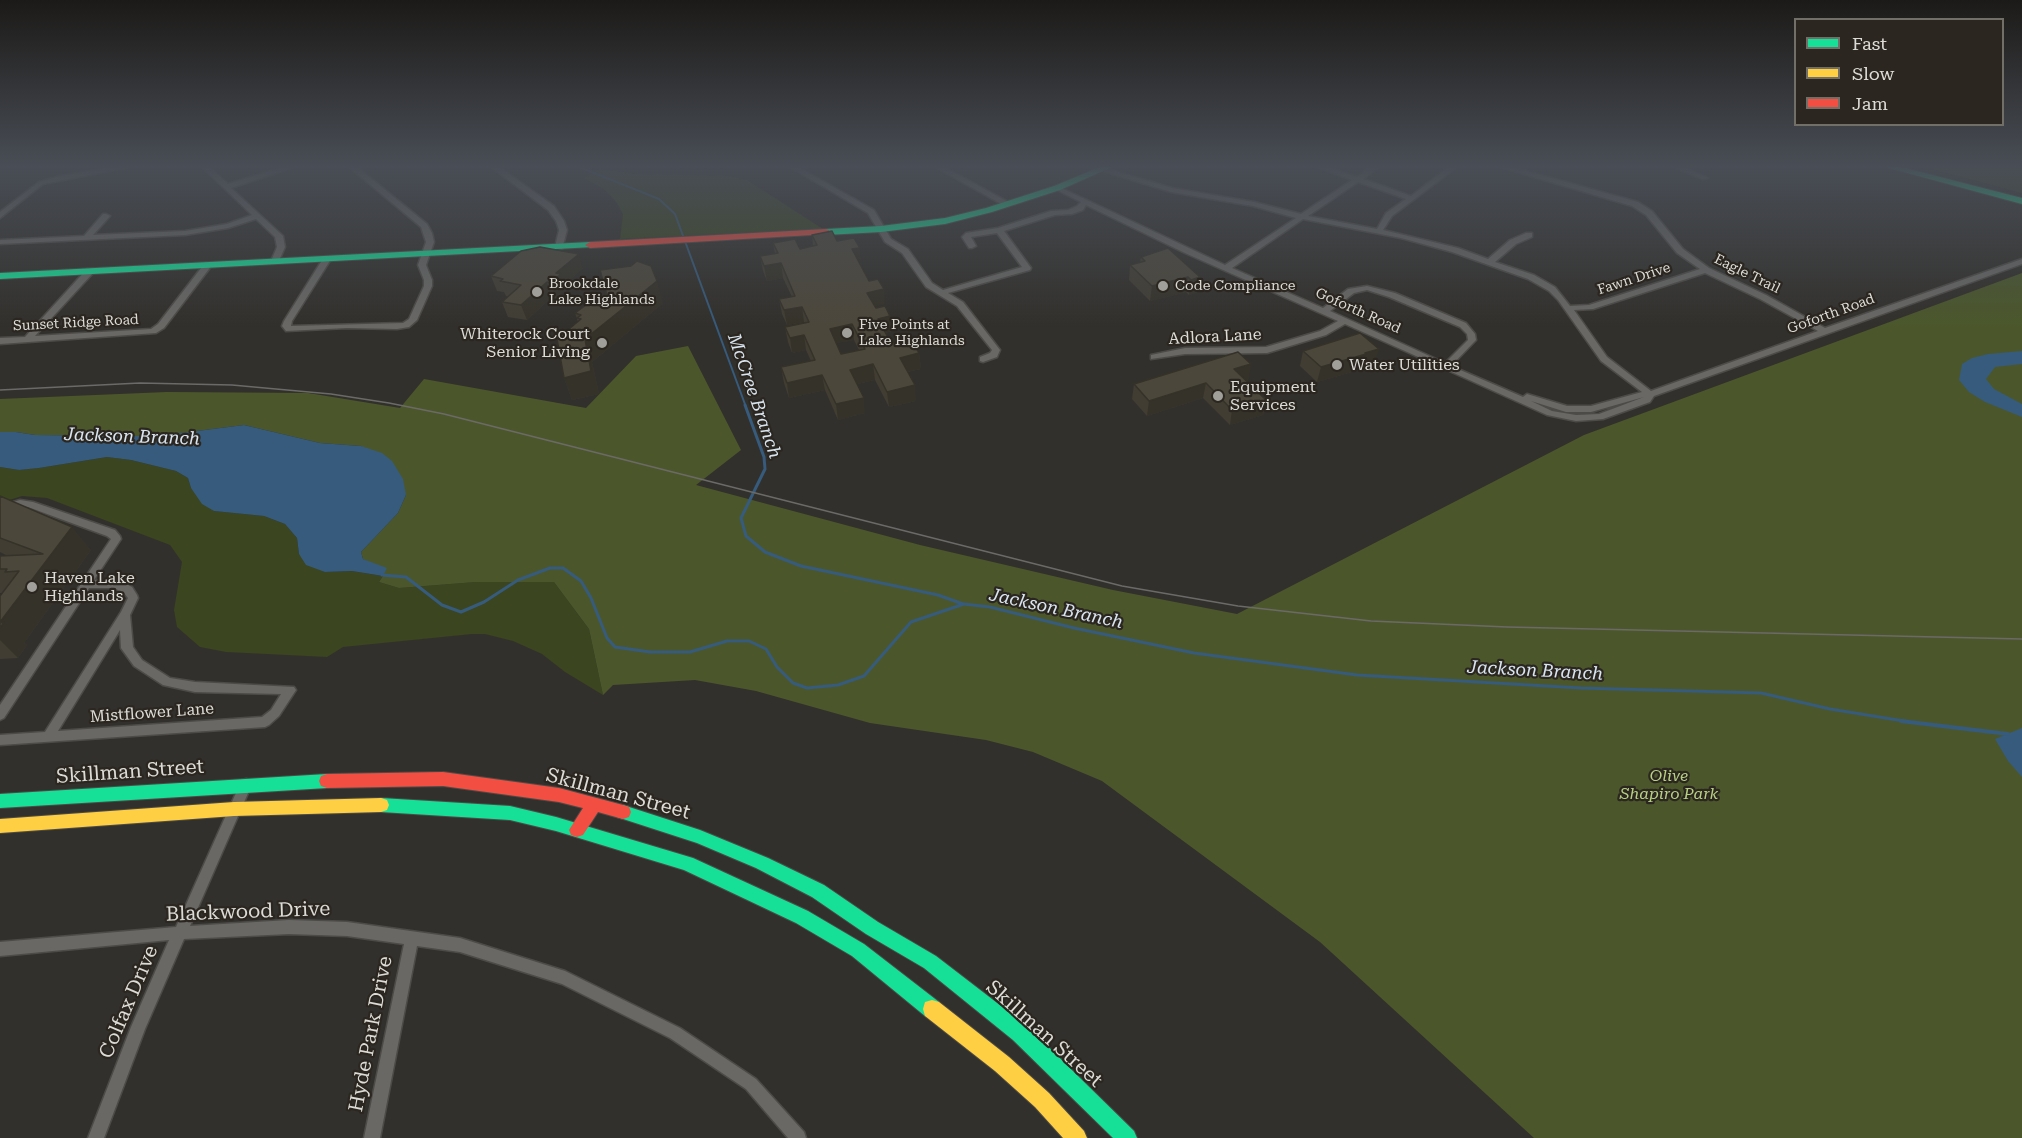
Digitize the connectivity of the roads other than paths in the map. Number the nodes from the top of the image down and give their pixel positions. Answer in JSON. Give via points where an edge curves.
{"nodes":[{"id":1,"x":102,"y":220,"type":"edge"},
{"id":2,"x":245,"y":220,"type":"edge"},
{"id":3,"x":262,"y":220,"type":"edge"},
{"id":4,"x":417,"y":220,"type":"edge"},
{"id":5,"x":560,"y":220,"type":"edge"},
{"id":6,"x":874,"y":220,"type":"edge"},
{"id":7,"x":948,"y":220,"type":"edge"},
{"id":8,"x":1031,"y":220,"type":"edge"},
{"id":9,"x":1124,"y":220,"type":"edge"},
{"id":10,"x":1297,"y":220,"type":"edge"},
{"id":11,"x":1319,"y":220,"type":"edge"},
{"id":12,"x":1386,"y":220,"type":"edge"},
{"id":13,"x":1655,"y":220,"type":"edge"},
{"id":14,"x":881,"y":229,"type":"junction"},
{"id":15,"x":999,"y":230,"type":"junction"},
{"id":16,"x":1379,"y":231,"type":"junction"},
{"id":17,"x":1529,"y":235,"type":"dead end"},
{"id":18,"x":86,"y":238,"type":"junction"},
{"id":19,"x":0,"y":242,"type":"edge"},
{"id":20,"x":972,"y":246,"type":"dead end"},
{"id":21,"x":559,"y":247,"type":"junction"},
{"id":22,"x":426,"y":253,"type":"junction"},
{"id":23,"x":327,"y":258,"type":"junction"},
{"id":24,"x":274,"y":261,"type":"junction"},
{"id":25,"x":1491,"y":261,"type":"junction"},
{"id":26,"x":2022,"y":261,"type":"edge"},
{"id":27,"x":208,"y":265,"type":"junction"},
{"id":28,"x":1226,"y":268,"type":"junction"},
{"id":29,"x":1706,"y":270,"type":"junction"},
{"id":30,"x":90,"y":271,"type":"junction"},
{"id":31,"x":0,"y":276,"type":"edge"},
{"id":32,"x":941,"y":292,"type":"junction"},
{"id":33,"x":1569,"y":308,"type":"junction"},
{"id":34,"x":1325,"y":311,"type":"junction"},
{"id":35,"x":1345,"y":321,"type":"junction"},
{"id":36,"x":1824,"y":331,"type":"junction"},
{"id":37,"x":28,"y":339,"type":"junction"},
{"id":38,"x":0,"y":341,"type":"edge"},
{"id":39,"x":1154,"y":357,"type":"dead end"},
{"id":40,"x":983,"y":359,"type":"dead end"},
{"id":41,"x":1446,"y":366,"type":"junction"},
{"id":42,"x":1650,"y":394,"type":"junction"},
{"id":43,"x":0,"y":509,"type":"edge"},
{"id":44,"x":88,"y":584,"type":"junction"},
{"id":45,"x":125,"y":615,"type":"junction"},
{"id":46,"x":0,"y":715,"type":"edge"},
{"id":47,"x":48,"y":737,"type":"junction"},
{"id":48,"x":0,"y":740,"type":"edge"},
{"id":49,"x":246,"y":784,"type":"junction"},
{"id":50,"x":0,"y":801,"type":"edge"},
{"id":51,"x":594,"y":805,"type":"junction"},
{"id":52,"x":234,"y":809,"type":"junction"},
{"id":53,"x":0,"y":826,"type":"edge"},
{"id":54,"x":577,"y":830,"type":"junction"},
{"id":55,"x":872,"y":928,"type":"junction"},
{"id":56,"x":178,"y":933,"type":"junction"},
{"id":57,"x":412,"y":937,"type":"junction"},
{"id":58,"x":0,"y":949,"type":"edge"},
{"id":59,"x":858,"y":950,"type":"junction"},
{"id":60,"x":96,"y":1138,"type":"edge"},
{"id":61,"x":372,"y":1138,"type":"edge"},
{"id":62,"x":798,"y":1138,"type":"edge"},
{"id":63,"x":1077,"y":1138,"type":"edge"},
{"id":64,"x":1127,"y":1138,"type":"edge"}],
"edges":[{"from":1,"to":18,"type":"street"},
{"from":2,"to":18,"type":"street","via":[[194,232]]},
{"from":3,"to":24,"type":"street","via":[[279,236],[281,247]]},
{"from":4,"to":22,"type":"street","via":[[428,232]]},
{"from":5,"to":21,"type":"street"},
{"from":6,"to":14,"type":"street"},
{"from":7,"to":14,"type":"main road"},
{"from":8,"to":15,"type":"street"},
{"from":9,"to":28,"type":"street","name":"Goforth Road"},
{"from":10,"to":28,"type":"street"},
{"from":11,"to":16,"type":"street"},
{"from":12,"to":16,"type":"street"},
{"from":13,"to":29,"type":"street","name":"Eagle Trail","via":[[1670,240]]},
{"from":14,"to":21,"type":"main road"},
{"from":14,"to":32,"type":"street","via":[[888,240],[905,251],[925,280]]},
{"from":15,"to":20,"type":"street","via":[[969,235],[966,237]]},
{"from":15,"to":32,"type":"street","via":[[1027,268]]},
{"from":16,"to":25,"type":"street"},
{"from":17,"to":25,"type":"street","via":[[1513,242]]},
{"from":18,"to":19,"type":"street"},
{"from":21,"to":22,"type":"main road"},
{"from":22,"to":23,"type":"main road"},
{"from":22,"to":23,"type":"street","via":[[422,265],[428,286],[413,320],[406,325],[289,330],[288,321]]},
{"from":23,"to":24,"type":"main road"},
{"from":24,"to":27,"type":"main road"},
{"from":25,"to":33,"type":"street","via":[[1543,283]]},
{"from":26,"to":36,"type":"street","name":"Goforth Road"},
{"from":27,"to":30,"type":"main road"},
{"from":27,"to":37,"type":"street","name":"Sunset Ridge Road","via":[[153,331]]},
{"from":28,"to":34,"type":"street","name":"Goforth Road"},
{"from":29,"to":33,"type":"street","name":"Fawn Drive","via":[[1590,307]]},
{"from":29,"to":36,"type":"street","name":"Eagle Trail"},
{"from":30,"to":31,"type":"main road"},
{"from":30,"to":37,"type":"street"},
{"from":32,"to":40,"type":"street","via":[[960,303],[996,350]]},
{"from":33,"to":42,"type":"street","via":[[1604,359]]},
{"from":34,"to":35,"type":"street","name":"Goforth Road"},
{"from":34,"to":41,"type":"street","via":[[1351,291],[1367,288],[1463,326],[1472,340]]},
{"from":35,"to":39,"type":"street","name":"Adlora Lane","via":[[1323,333],[1268,350],[1185,351]]},
{"from":35,"to":41,"type":"street","name":"Goforth Road"},
{"from":36,"to":42,"type":"street","name":"Goforth Road"},
{"from":37,"to":38,"type":"street","name":"Sunset Ridge Road"},
{"from":41,"to":42,"type":"street","name":"Goforth Road","via":[[1537,408],[1576,418],[1609,414],[1647,400]]},
{"from":43,"to":44,"type":"street","via":[[29,504],[115,535],[115,543]]},
{"from":44,"to":45,"type":"street","via":[[116,584],[128,590],[133,598]]},
{"from":44,"to":46,"type":"street"},
{"from":45,"to":47,"type":"street"},
{"from":45,"to":47,"type":"street","name":"Mistflower Lane","via":[[127,648],[138,663],[167,682],[195,687],[290,690],[265,722]]},
{"from":47,"to":48,"type":"street","name":"Mistflower Lane"},
{"from":49,"to":50,"type":"main road","name":"Skillman Street"},
{"from":49,"to":51,"type":"main road","name":"Skillman Street","via":[[443,779],[559,795]]},
{"from":49,"to":52,"type":"street","name":"Colfax Drive"},
{"from":51,"to":54,"type":"main road"},
{"from":51,"to":55,"type":"main road","name":"Skillman Street","via":[[669,826],[762,863],[818,891]]},
{"from":52,"to":53,"type":"main road"},
{"from":52,"to":54,"type":"main road","via":[[399,804],[454,807],[510,813]]},
{"from":52,"to":56,"type":"street","name":"Colfax Drive"},
{"from":54,"to":59,"type":"main road","via":[[687,863],[802,917]]},
{"from":55,"to":59,"type":"main road"},
{"from":55,"to":64,"type":"main road","name":"Skillman Street","via":[[930,962],[990,1008]]},
{"from":56,"to":57,"type":"street","name":"Blackwood Drive","via":[[289,927]]},
{"from":56,"to":58,"type":"street","name":"Blackwood Drive"},
{"from":56,"to":60,"type":"street","name":"Colfax Drive"},
{"from":57,"to":61,"type":"street","name":"Hyde Park Drive"},
{"from":57,"to":62,"type":"street","name":"Blackwood Drive","via":[[460,945],[565,978],[675,1033],[752,1084]]},
{"from":59,"to":63,"type":"main road","via":[[1002,1064]]}]}
